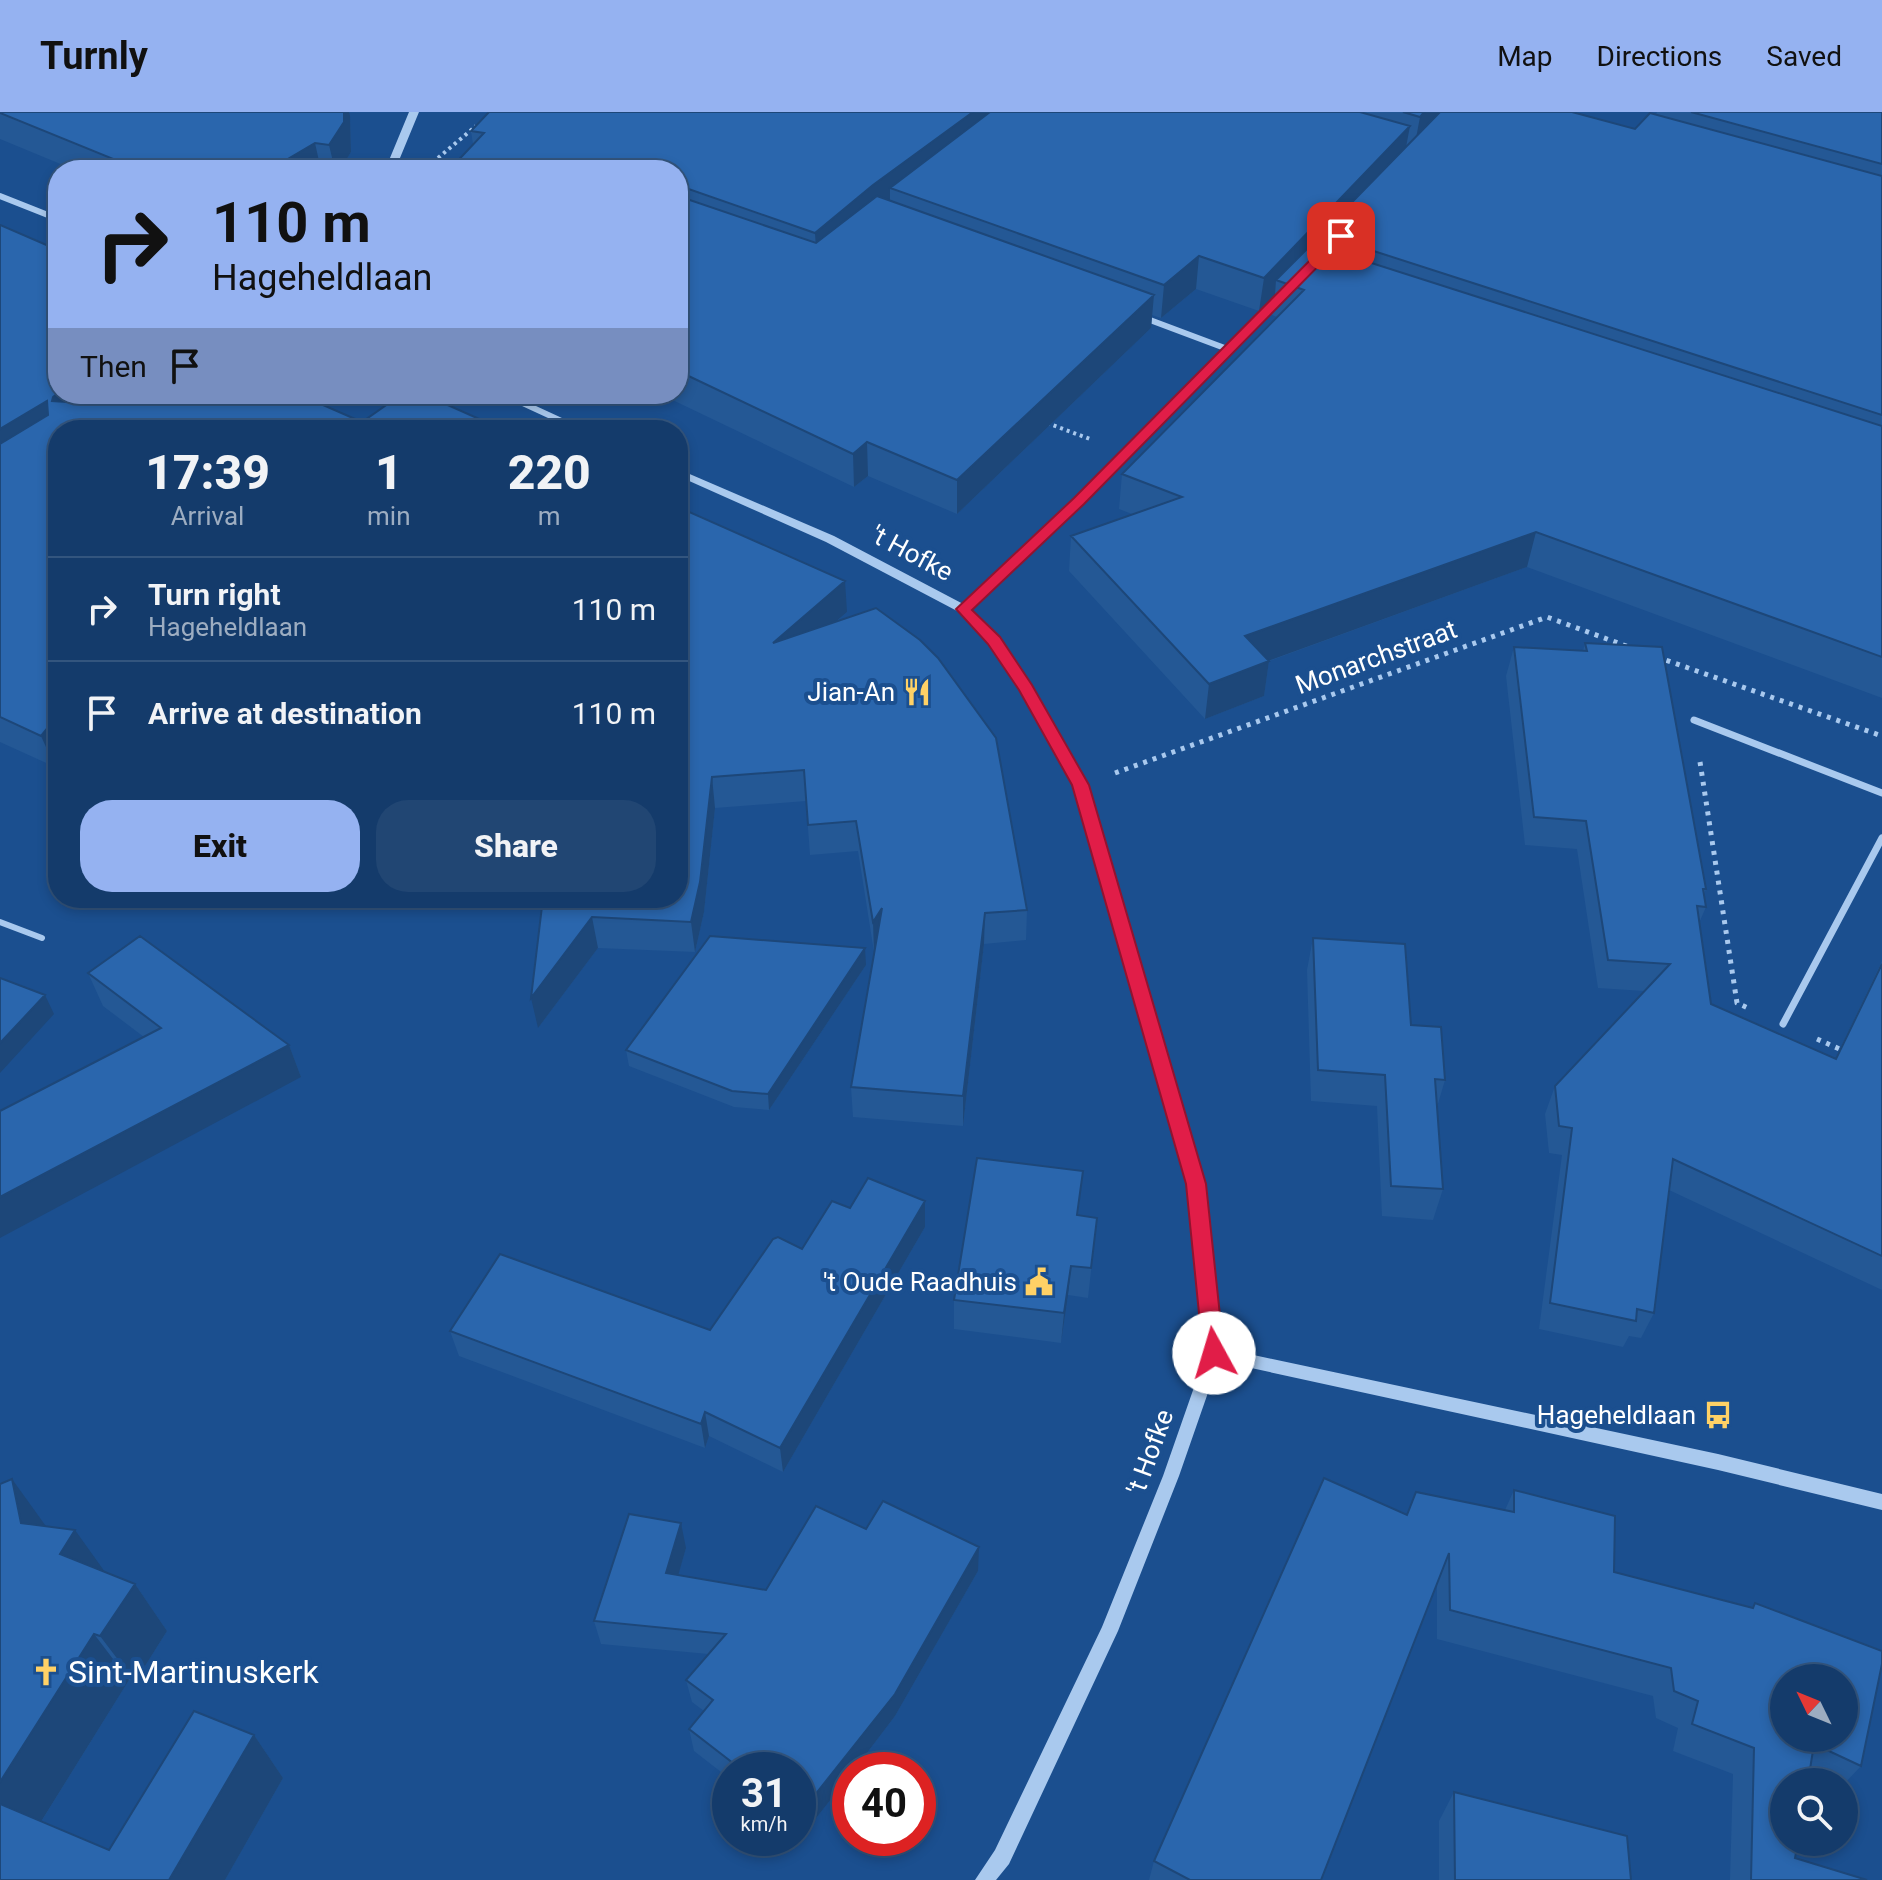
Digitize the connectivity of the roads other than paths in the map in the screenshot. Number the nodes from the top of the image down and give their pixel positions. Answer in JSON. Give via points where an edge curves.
{"nodes":[{"id":1,"x":414,"y":112,"type":"edge"},
{"id":2,"x":394,"y":160,"type":"edge"},
{"id":3,"x":0,"y":196,"type":"edge"},
{"id":4,"x":48,"y":215,"type":"edge"},
{"id":5,"x":1285,"y":294,"type":"edge"},
{"id":6,"x":1127,"y":312,"type":"edge"},
{"id":7,"x":1230,"y":350,"type":"junction"},
{"id":8,"x":524,"y":404,"type":"edge"},
{"id":9,"x":560,"y":420,"type":"edge"},
{"id":10,"x":688,"y":476,"type":"edge"},
{"id":11,"x":963,"y":609,"type":"junction"},
{"id":12,"x":1694,"y":720,"type":"road end"},
{"id":13,"x":1882,"y":793,"type":"edge"},
{"id":14,"x":1882,"y":838,"type":"edge"},
{"id":15,"x":0,"y":922,"type":"edge"},
{"id":16,"x":42,"y":938,"type":"dead end"},
{"id":17,"x":1783,"y":1024,"type":"road end"},
{"id":18,"x":1214,"y":1353,"type":"junction"},
{"id":19,"x":1882,"y":1502,"type":"edge"},
{"id":20,"x":984,"y":1880,"type":"edge"}],
"edges":[{"from":1,"to":2,"type":"street"},
{"from":3,"to":4,"type":"street"},
{"from":5,"to":7,"type":"street"},
{"from":6,"to":7,"type":"street"},
{"from":7,"to":11,"type":"street"},
{"from":8,"to":9,"type":"street"},
{"from":10,"to":11,"type":"street","name":"'t Hofke","via":[[830,539]]},
{"from":11,"to":18,"type":"street","name":"'t Hofke","via":[[994,641],[1026,689],[1080,785],[1196,1184]]},
{"from":12,"to":13,"type":"street"},
{"from":14,"to":17,"type":"street"},
{"from":15,"to":16,"type":"lane"},
{"from":18,"to":19,"type":"street"},
{"from":18,"to":20,"type":"street","name":"'t Hofke","via":[[1109,1631],[1002,1857]]}]}
